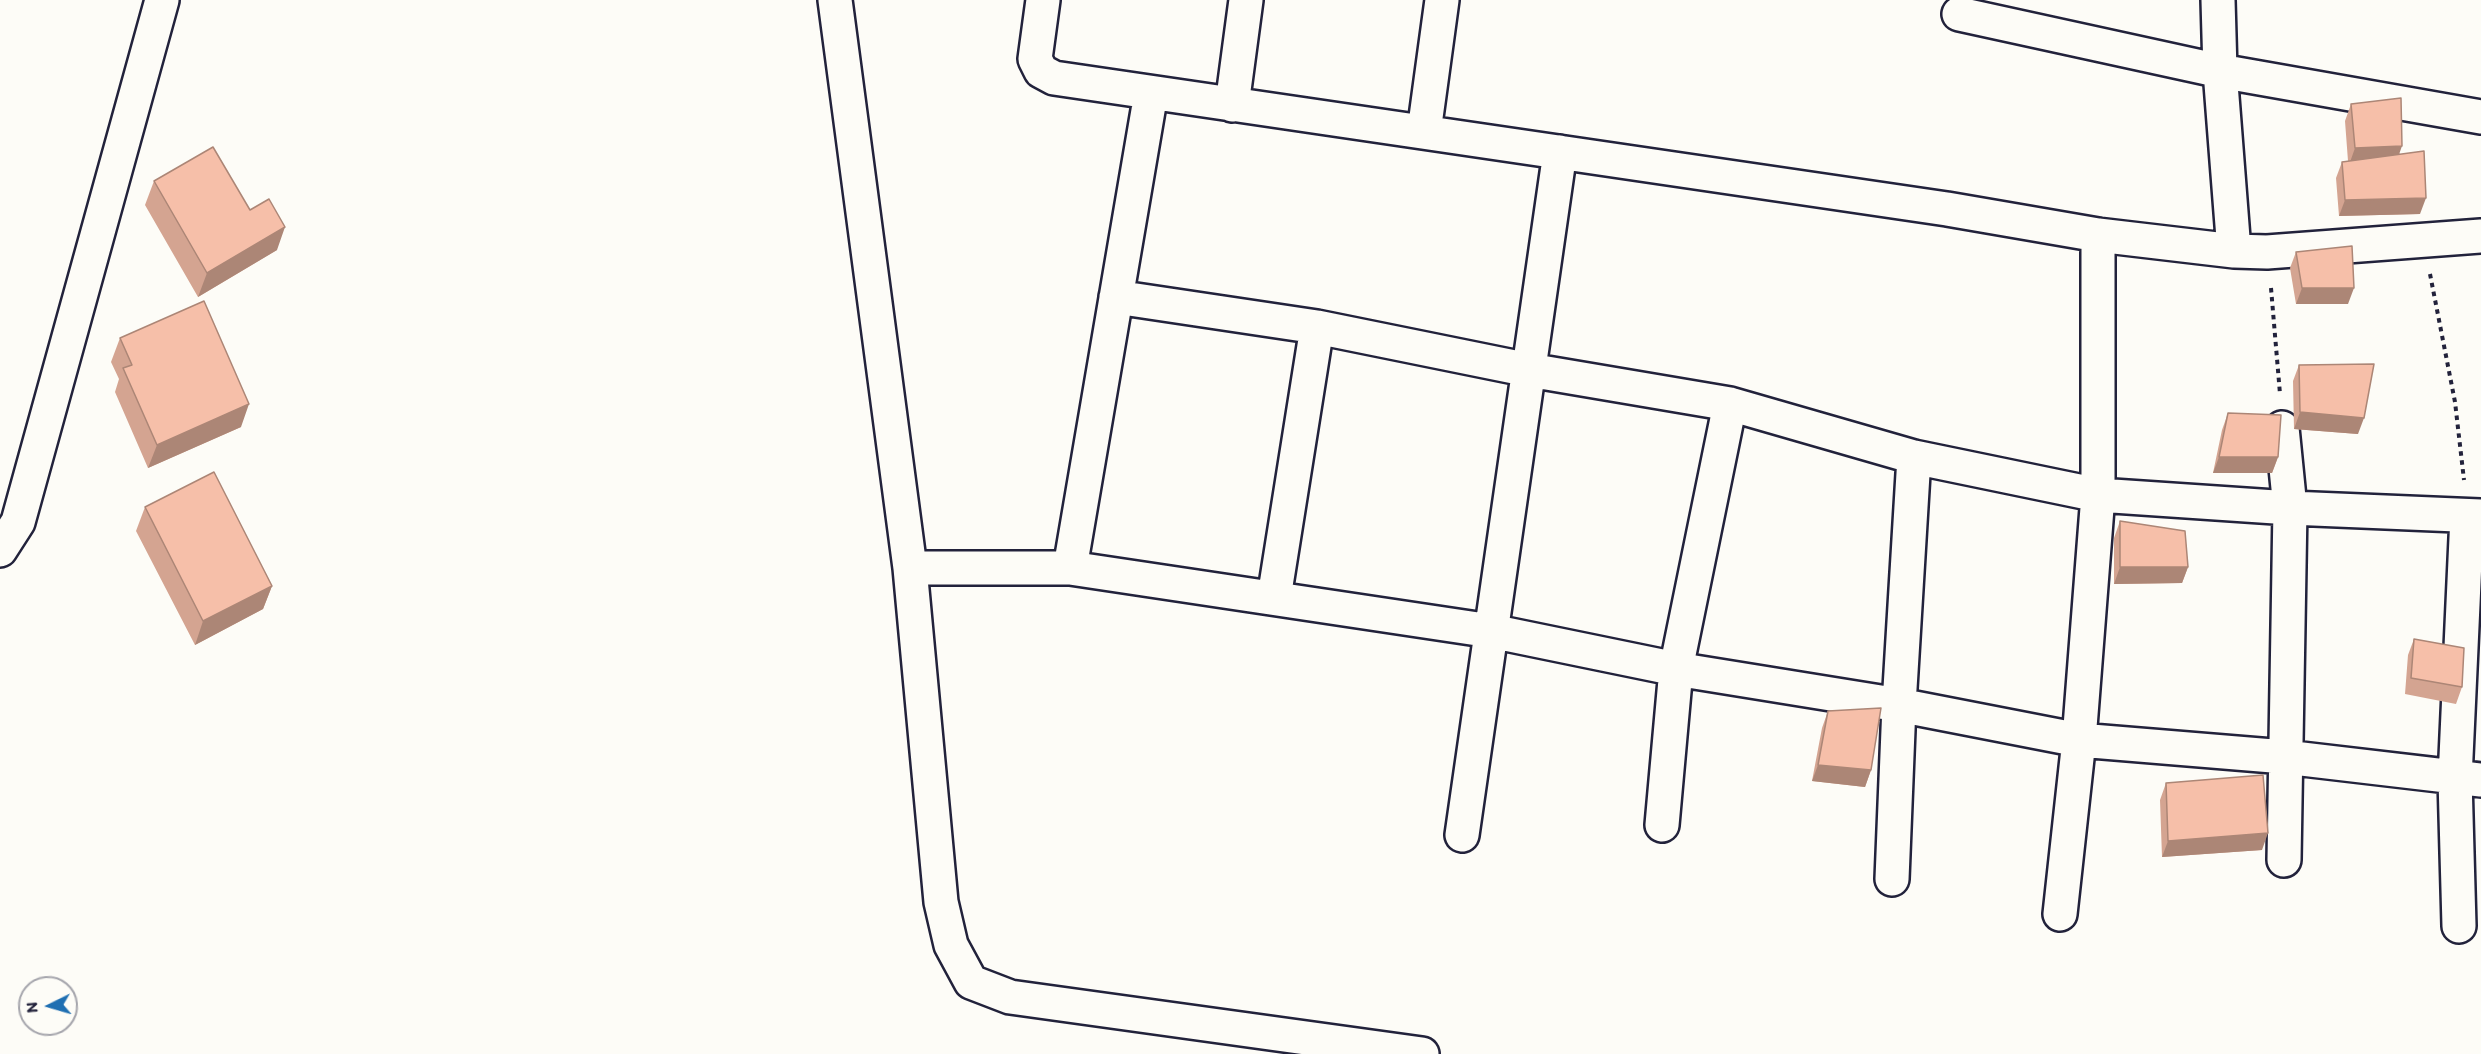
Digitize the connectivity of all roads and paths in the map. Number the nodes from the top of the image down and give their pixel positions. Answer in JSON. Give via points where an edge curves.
{"nodes":[{"id":1,"x":162,"y":0,"type":"edge"},
{"id":2,"x":835,"y":0,"type":"edge"},
{"id":3,"x":1043,"y":0,"type":"edge"},
{"id":4,"x":1246,"y":0,"type":"edge"},
{"id":5,"x":1442,"y":0,"type":"edge"},
{"id":6,"x":2218,"y":0,"type":"edge"},
{"id":7,"x":1959,"y":14,"type":"dead end"},
{"id":8,"x":2220,"y":71,"type":"junction"},
{"id":9,"x":1151,"y":93,"type":"junction"},
{"id":10,"x":1232,"y":105,"type":"junction"},
{"id":11,"x":2481,"y":117,"type":"edge"},
{"id":12,"x":1425,"y":132,"type":"junction"},
{"id":13,"x":1560,"y":152,"type":"junction"},
{"id":14,"x":2098,"y":235,"type":"junction"},
{"id":15,"x":2481,"y":236,"type":"edge"},
{"id":16,"x":2423,"y":242,"type":"junction"},
{"id":17,"x":2234,"y":251,"type":"junction"},
{"id":18,"x":2267,"y":252,"type":"junction"},
{"id":19,"x":1116,"y":297,"type":"junction"},
{"id":20,"x":1317,"y":327,"type":"junction"},
{"id":21,"x":1529,"y":370,"type":"junction"},
{"id":22,"x":1730,"y":404,"type":"junction"},
{"id":23,"x":2282,"y":428,"type":"joint"},
{"id":24,"x":1914,"y":457,"type":"junction"},
{"id":25,"x":2098,"y":495,"type":"junction"},
{"id":26,"x":2290,"y":508,"type":"junction"},
{"id":27,"x":2474,"y":516,"type":"edge"},
{"id":28,"x":0,"y":550,"type":"edge"},
{"id":29,"x":910,"y":568,"type":"junction"},
{"id":30,"x":1070,"y":568,"type":"junction"},
{"id":31,"x":1274,"y":598,"type":"junction"},
{"id":32,"x":1491,"y":632,"type":"junction"},
{"id":33,"x":1676,"y":669,"type":"junction"},
{"id":34,"x":1899,"y":705,"type":"junction"},
{"id":35,"x":2079,"y":740,"type":"junction"},
{"id":36,"x":2285,"y":758,"type":"junction"},
{"id":37,"x":2468,"y":780,"type":"edge"},
{"id":38,"x":1662,"y":825,"type":"dead end"},
{"id":39,"x":1462,"y":834,"type":"dead end"},
{"id":40,"x":2284,"y":860,"type":"dead end"},
{"id":41,"x":1892,"y":879,"type":"dead end"},
{"id":42,"x":2060,"y":914,"type":"dead end"},
{"id":43,"x":2459,"y":926,"type":"dead end"},
{"id":44,"x":1422,"y":1054,"type":"edge"}],
"edges":[{"from":1,"to":28,"type":"street","via":[[18,522]]},
{"from":2,"to":29,"type":"street"},
{"from":3,"to":9,"type":"street","via":[[1035,59],[1041,71],[1054,78]]},
{"from":4,"to":10,"type":"street"},
{"from":5,"to":12,"type":"street"},
{"from":6,"to":8,"type":"street"},
{"from":7,"to":8,"type":"street"},
{"from":8,"to":11,"type":"street"},
{"from":8,"to":17,"type":"street"},
{"from":9,"to":10,"type":"street"},
{"from":9,"to":19,"type":"street"},
{"from":10,"to":12,"type":"street"},
{"from":12,"to":13,"type":"street"},
{"from":13,"to":14,"type":"street"},
{"from":13,"to":21,"type":"street"},
{"from":14,"to":17,"type":"street"},
{"from":14,"to":25,"type":"street"},
{"from":15,"to":16,"type":"street"},
{"from":16,"to":18,"type":"street"},
{"from":16,"to":27,"type":"path","via":[[2456,402]]},
{"from":17,"to":18,"type":"street"},
{"from":18,"to":23,"type":"path"},
{"from":19,"to":20,"type":"street"},
{"from":19,"to":30,"type":"street"},
{"from":20,"to":21,"type":"street"},
{"from":20,"to":31,"type":"street"},
{"from":21,"to":22,"type":"street"},
{"from":21,"to":32,"type":"street"},
{"from":22,"to":24,"type":"street"},
{"from":22,"to":33,"type":"street"},
{"from":23,"to":26,"type":"street"},
{"from":24,"to":25,"type":"street"},
{"from":24,"to":34,"type":"street"},
{"from":25,"to":26,"type":"street"},
{"from":25,"to":35,"type":"street"},
{"from":26,"to":27,"type":"street"},
{"from":26,"to":36,"type":"street"},
{"from":27,"to":37,"type":"street"},
{"from":29,"to":30,"type":"street"},
{"from":29,"to":44,"type":"street","via":[[941,902],[951,945],[971,982],[1010,997]]},
{"from":30,"to":31,"type":"street"},
{"from":31,"to":32,"type":"street"},
{"from":32,"to":33,"type":"street"},
{"from":32,"to":39,"type":"street"},
{"from":33,"to":34,"type":"street"},
{"from":33,"to":38,"type":"street"},
{"from":34,"to":35,"type":"street"},
{"from":34,"to":41,"type":"street"},
{"from":35,"to":36,"type":"street"},
{"from":35,"to":42,"type":"street"},
{"from":36,"to":37,"type":"street"},
{"from":36,"to":40,"type":"street"},
{"from":37,"to":43,"type":"street"}]}
